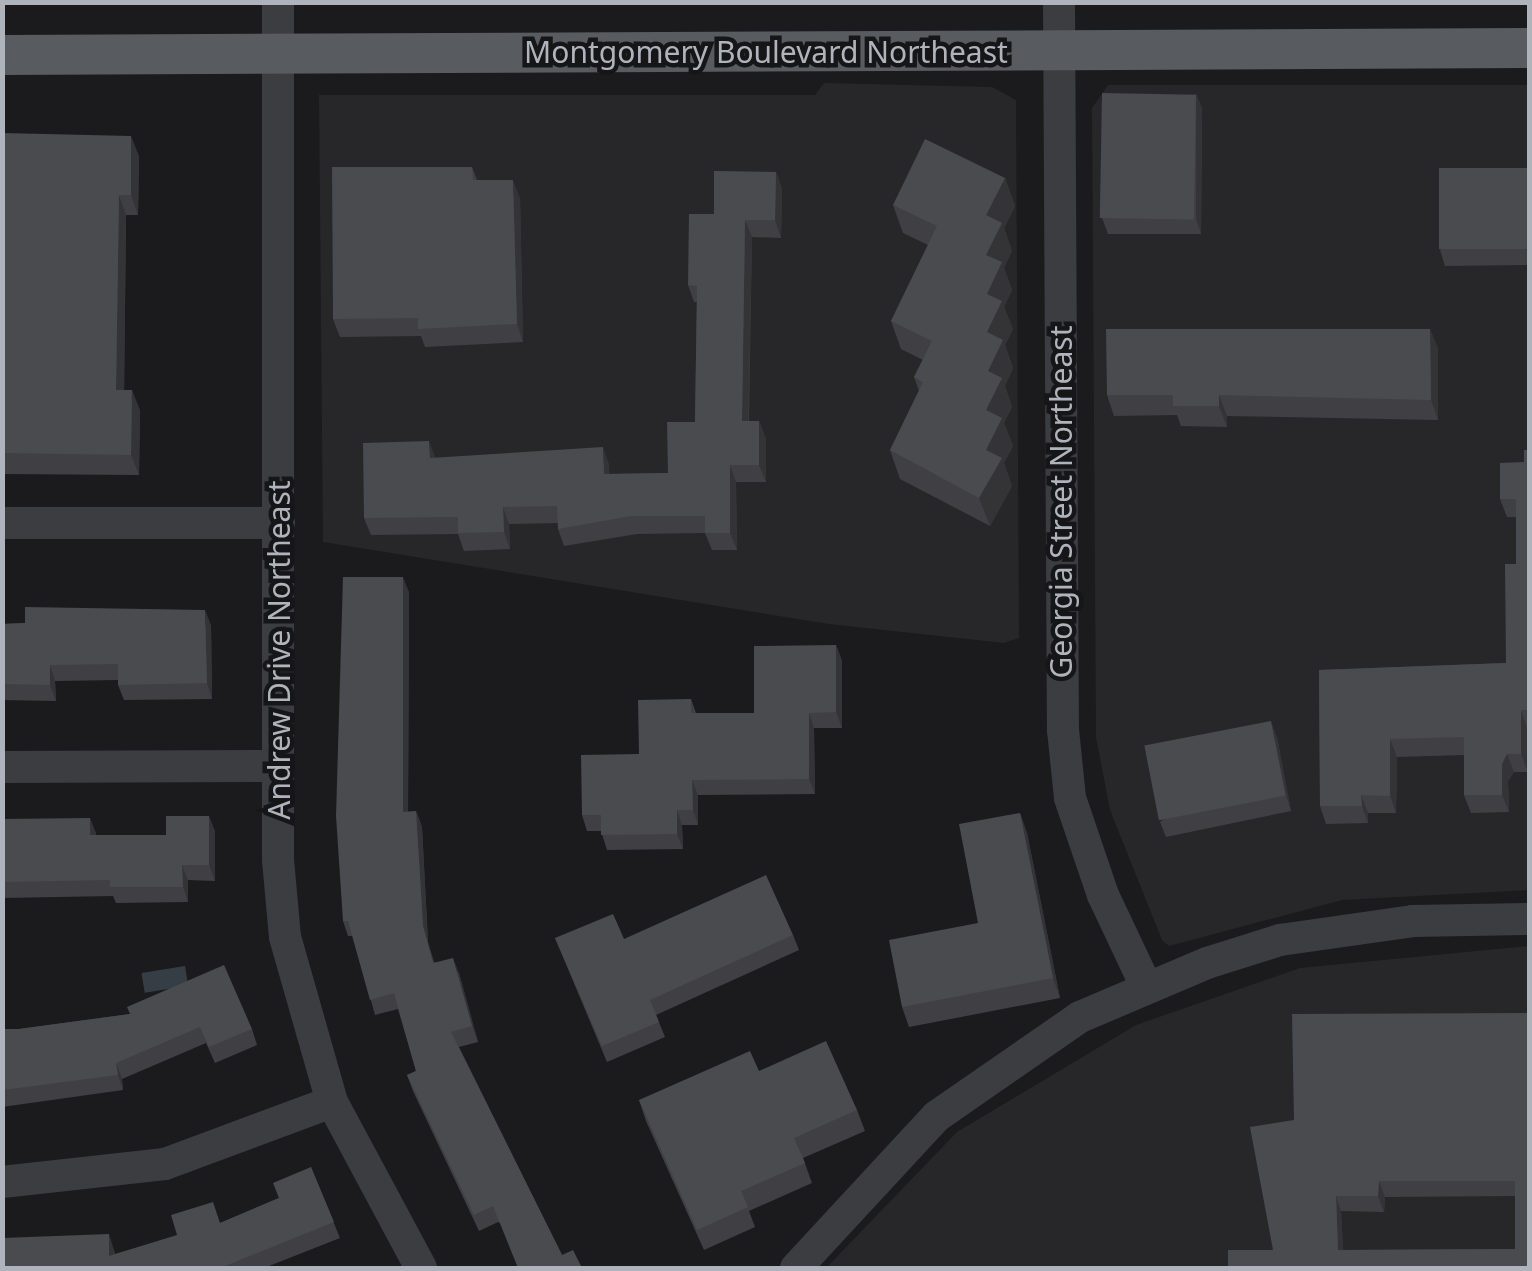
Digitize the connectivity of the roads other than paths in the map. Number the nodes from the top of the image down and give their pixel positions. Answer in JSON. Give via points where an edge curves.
{"nodes":[{"id":1,"x":278,"y":2,"type":"edge"},
{"id":2,"x":1059,"y":2,"type":"edge"},
{"id":3,"x":1530,"y":48,"type":"edge"},
{"id":4,"x":1058,"y":50,"type":"junction"},
{"id":5,"x":2,"y":54,"type":"edge"},
{"id":6,"x":278,"y":55,"type":"junction"},
{"id":7,"x":2,"y":523,"type":"edge"},
{"id":8,"x":279,"y":523,"type":"junction"},
{"id":9,"x":278,"y":766,"type":"junction"},
{"id":10,"x":2,"y":768,"type":"edge"},
{"id":11,"x":1530,"y":920,"type":"edge"},
{"id":12,"x":1146,"y":986,"type":"junction"},
{"id":13,"x":332,"y":1102,"type":"junction"},
{"id":14,"x":2,"y":1182,"type":"edge"},
{"id":15,"x":421,"y":1268,"type":"edge"},
{"id":16,"x":796,"y":1268,"type":"edge"}],
"edges":[{"from":1,"to":6,"type":"street","name":"Andrew Drive Northeast"},
{"from":2,"to":4,"type":"street","name":"Georgia Street Northeast"},
{"from":3,"to":4,"type":"main road","name":"Montgomery Boulevard Northeast"},
{"from":4,"to":6,"type":"main road","name":"Montgomery Boulevard Northeast"},
{"from":4,"to":12,"type":"street","name":"Georgia Street Northeast","via":[[1066,764],[1070,798],[1103,895]]},
{"from":5,"to":6,"type":"main road","name":"Montgomery Boulevard Northeast"},
{"from":6,"to":8,"type":"street","name":"Andrew Drive Northeast"},
{"from":7,"to":8,"type":"street"},
{"from":8,"to":9,"type":"street","name":"Andrew Drive Northeast"},
{"from":9,"to":10,"type":"street"},
{"from":9,"to":13,"type":"street","name":"Andrew Drive Northeast","via":[[285,937]]},
{"from":11,"to":12,"type":"street","via":[[1412,921],[1280,940]]},
{"from":12,"to":16,"type":"street","via":[[1080,1017],[936,1116]]},
{"from":13,"to":14,"type":"street","via":[[165,1164]]},
{"from":13,"to":15,"type":"street","name":"Andrew Drive Northeast"}]}
